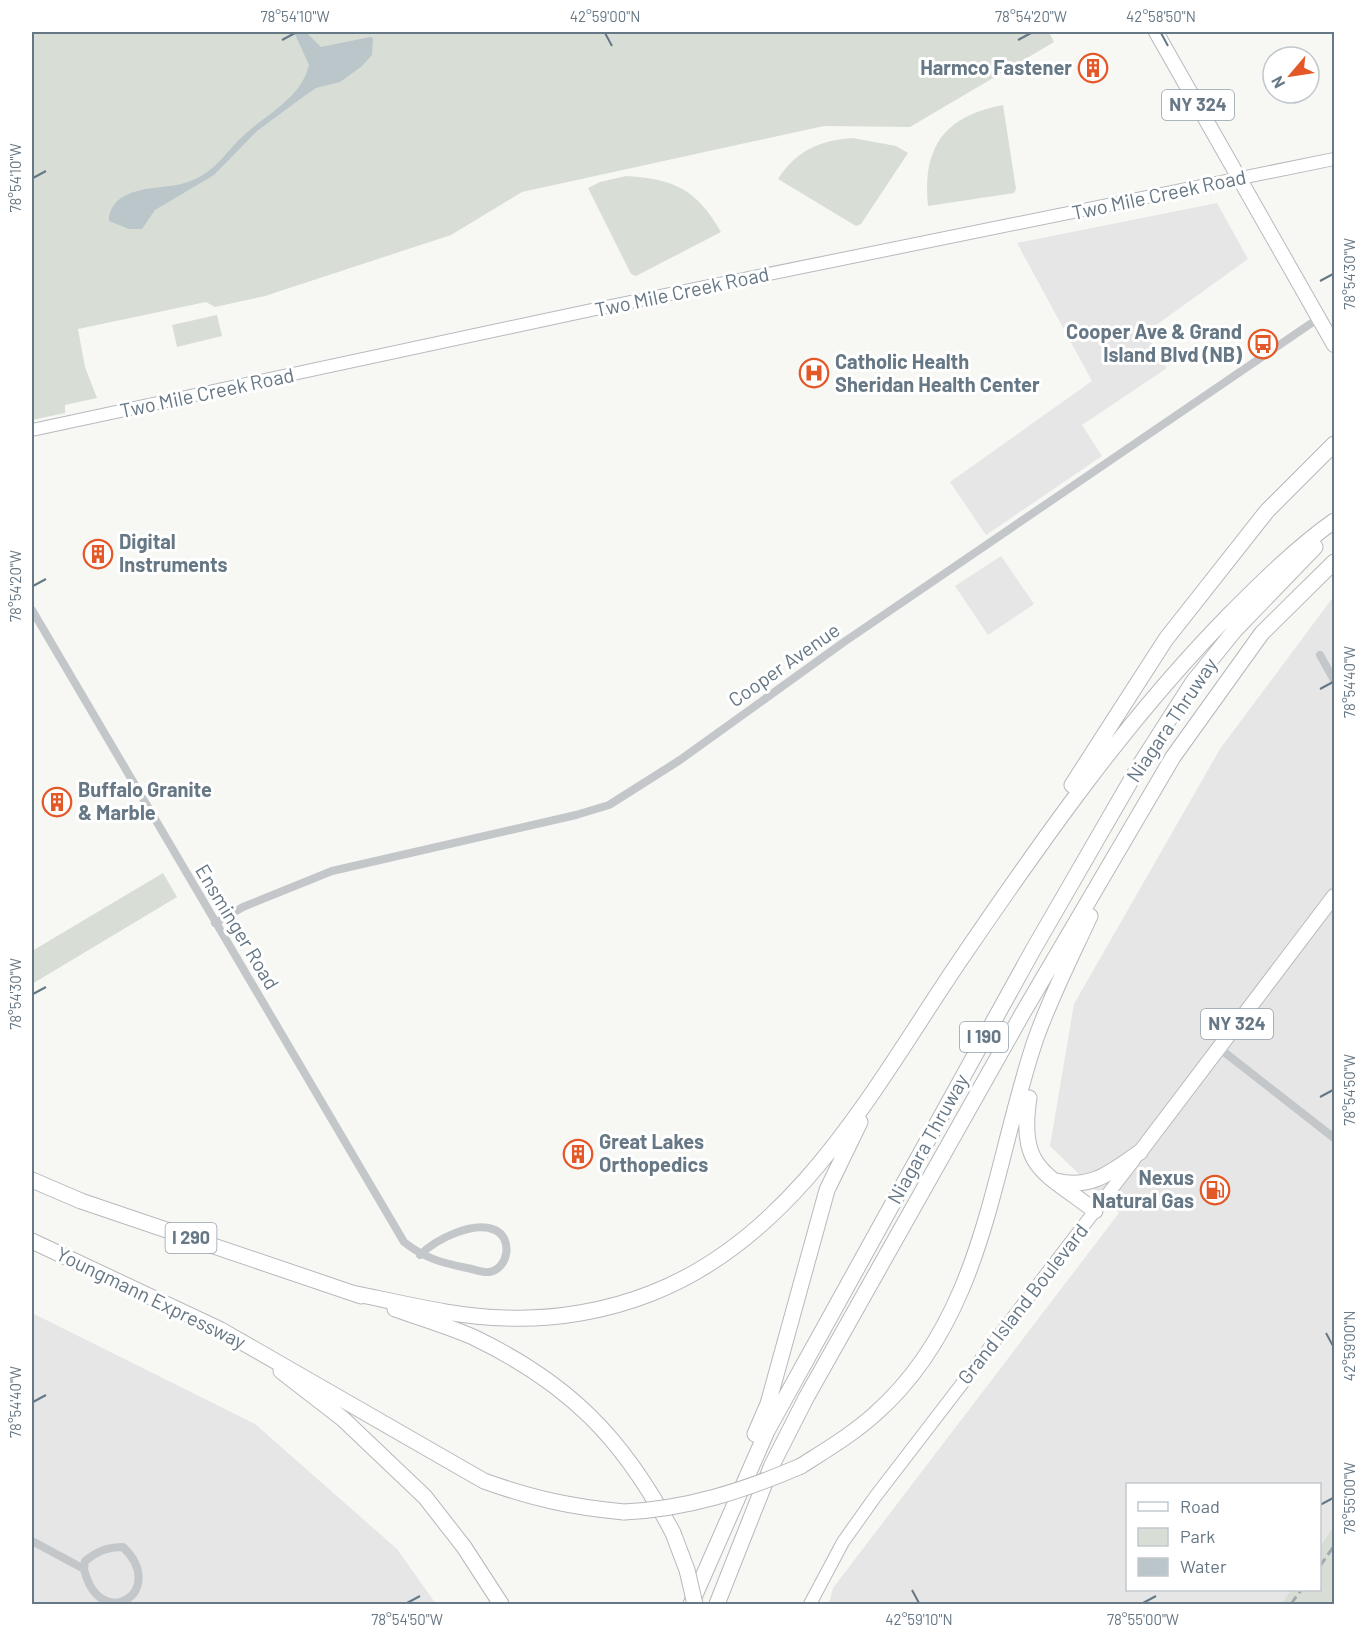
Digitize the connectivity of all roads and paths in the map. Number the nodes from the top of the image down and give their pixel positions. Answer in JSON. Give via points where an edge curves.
{"nodes":[{"id":1,"x":1156,"y":32,"type":"edge"},
{"id":2,"x":1335,"y":159,"type":"edge"},
{"id":3,"x":1240,"y":178,"type":"junction"},
{"id":4,"x":1319,"y":318,"type":"junction"},
{"id":5,"x":1335,"y":345,"type":"edge"},
{"id":6,"x":32,"y":430,"type":"edge"},
{"id":7,"x":1335,"y":444,"type":"edge"},
{"id":8,"x":1335,"y":520,"type":"edge"},
{"id":9,"x":1335,"y":528,"type":"edge"},
{"id":10,"x":1335,"y":562,"type":"edge"},
{"id":11,"x":32,"y":610,"type":"edge"},
{"id":12,"x":1320,"y":655,"type":"dead end"},
{"id":13,"x":1335,"y":680,"type":"edge"},
{"id":14,"x":1132,"y":829,"type":"junction"},
{"id":15,"x":1032,"y":855,"type":"junction"},
{"id":16,"x":1335,"y":896,"type":"edge"},
{"id":17,"x":215,"y":922,"type":"junction"},
{"id":18,"x":1219,"y":1048,"type":"junction"},
{"id":19,"x":1031,"y":1057,"type":"junction"},
{"id":20,"x":885,"y":1074,"type":"junction"},
{"id":21,"x":1335,"y":1138,"type":"edge"},
{"id":22,"x":1140,"y":1152,"type":"junction"},
{"id":23,"x":32,"y":1180,"type":"edge"},
{"id":24,"x":1055,"y":1180,"type":"junction"},
{"id":25,"x":1095,"y":1211,"type":"junction"},
{"id":26,"x":32,"y":1241,"type":"edge"},
{"id":27,"x":420,"y":1255,"type":"junction"},
{"id":28,"x":352,"y":1293,"type":"junction"},
{"id":29,"x":269,"y":1357,"type":"junction"},
{"id":30,"x":32,"y":1541,"type":"edge"},
{"id":31,"x":84,"y":1569,"type":"junction"},
{"id":32,"x":697,"y":1588,"type":"junction"},
{"id":33,"x":501,"y":1605,"type":"edge"},
{"id":34,"x":693,"y":1605,"type":"edge"},
{"id":35,"x":717,"y":1605,"type":"edge"},
{"id":36,"x":810,"y":1605,"type":"edge"}],
"edges":[{"from":1,"to":3,"type":"main road","number":"NY 324"},
{"from":2,"to":3,"type":"street","name":"Two Mile Creek Road"},
{"from":3,"to":4,"type":"main road","number":"NY 324"},
{"from":3,"to":6,"type":"street","name":"Two Mile Creek Road"},
{"from":4,"to":5,"type":"main road","number":"NY 324"},
{"from":4,"to":17,"type":"street","name":"Cooper Avenue","via":[[616,801],[576,815],[332,871]]},
{"from":7,"to":15,"type":"highway","via":[[1267,511],[1166,639],[1053,814]]},
{"from":8,"to":15,"type":"highway","via":[[1262,582],[1156,693]]},
{"from":9,"to":32,"type":"highway","name":"Niagara Thruway","number":"I 190","via":[[1235,630],[1194,682],[1141,763],[767,1431]]},
{"from":10,"to":14,"type":"highway","name":"Niagara Thruway","number":"I 190","via":[[1262,633],[1173,757]]},
{"from":11,"to":17,"type":"street","name":"Ensminger Road"},
{"from":12,"to":13,"type":"street"},
{"from":14,"to":19,"type":"highway","via":[[1053,994]]},
{"from":14,"to":35,"type":"highway","name":"Niagara Thruway","number":"I 190","via":[[1024,1011],[806,1398],[772,1465]]},
{"from":15,"to":20,"type":"highway"},
{"from":16,"to":18,"type":"main road","name":"Grand Island Boulevard","number":"NY 324"},
{"from":17,"to":27,"type":"street","name":"Ensminger Road","via":[[404,1242]]},
{"from":18,"to":21,"type":"street"},
{"from":18,"to":22,"type":"main road","name":"Grand Island Boulevard","number":"NY 324"},
{"from":19,"to":24,"type":"highway","via":[[1026,1141],[1033,1160]]},
{"from":19,"to":29,"type":"highway","name":"Youngmann Expressway","bridge":true,"via":[[976,1255],[958,1300],[934,1343],[875,1413],[801,1466],[753,1487],[698,1504],[624,1512],[529,1498],[484,1481]]},
{"from":20,"to":28,"type":"highway","via":[[793,1195],[743,1242],[688,1276],[651,1293],[571,1313],[505,1318]]},
{"from":20,"to":32,"type":"highway","via":[[827,1190],[768,1404]]},
{"from":22,"to":24,"type":"highway","via":[[1098,1180],[1081,1184]]},
{"from":22,"to":25,"type":"street","name":"Grand Island Boulevard","number":"NY 324"},
{"from":23,"to":28,"type":"highway","number":"I 290","via":[[81,1201]]},
{"from":24,"to":25,"type":"highway"},
{"from":25,"to":36,"type":"street","name":"Grand Island Boulevard","number":"NY 324","via":[[875,1497],[843,1542]]},
{"from":26,"to":29,"type":"highway","name":"Youngmann Expressway","via":[[221,1330]]},
{"from":27,"to":27,"type":"street","name":"Ensminger Road","via":[[439,1263],[489,1272],[500,1267],[506,1256],[506,1242],[497,1230],[483,1226],[433,1242]]},
{"from":28,"to":34,"type":"highway","bridge":true,"via":[[471,1337],[524,1364],[583,1407],[649,1488],[687,1570]]},
{"from":29,"to":33,"type":"highway","via":[[284,1375],[343,1419],[425,1497],[464,1547]]},
{"from":30,"to":31,"type":"street"},
{"from":31,"to":31,"type":"street","via":[[88,1586],[106,1602],[120,1602],[132,1596],[138,1585],[134,1558],[123,1547],[108,1547],[95,1553],[85,1561]]},
{"from":32,"to":34,"type":"highway","name":"Niagara Thruway","number":"I 190"}]}
